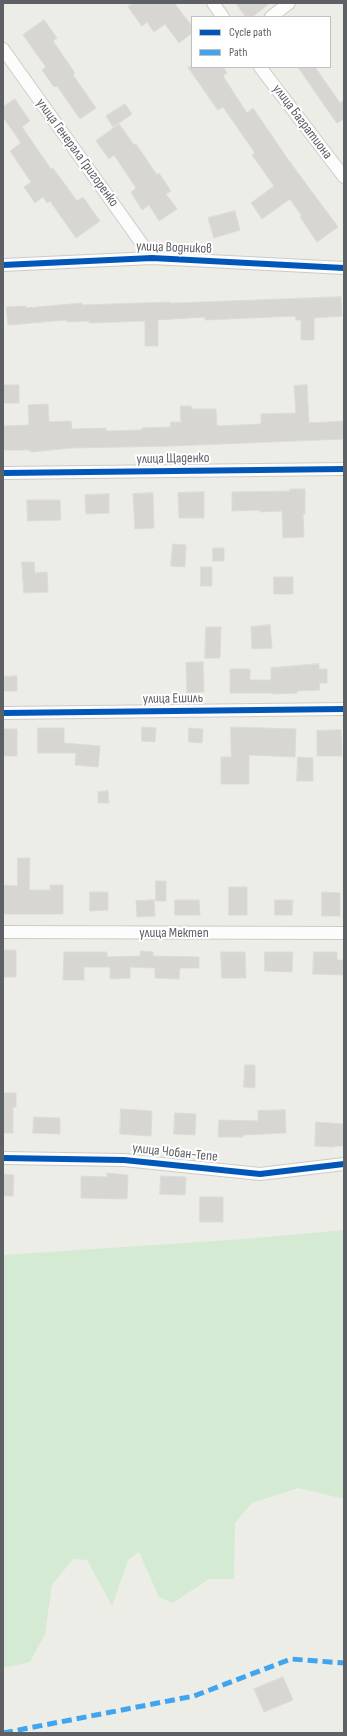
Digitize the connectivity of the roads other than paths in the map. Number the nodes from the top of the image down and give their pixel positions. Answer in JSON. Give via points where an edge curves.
{"nodes":[{"id":1,"x":213,"y":3,"type":"edge"},
{"id":2,"x":289,"y":3,"type":"edge"},
{"id":3,"x":222,"y":16,"type":"edge"},
{"id":4,"x":272,"y":16,"type":"edge"},
{"id":5,"x":3,"y":49,"type":"edge"},
{"id":6,"x":261,"y":68,"type":"edge"},
{"id":7,"x":344,"y":176,"type":"edge"},
{"id":8,"x":152,"y":258,"type":"junction"},
{"id":9,"x":3,"y":265,"type":"edge"},
{"id":10,"x":344,"y":268,"type":"edge"},
{"id":11,"x":344,"y":469,"type":"edge"},
{"id":12,"x":3,"y":473,"type":"edge"},
{"id":13,"x":344,"y":709,"type":"edge"},
{"id":14,"x":3,"y":713,"type":"edge"},
{"id":15,"x":3,"y":932,"type":"edge"},
{"id":16,"x":344,"y":933,"type":"edge"},
{"id":17,"x":3,"y":1158,"type":"edge"},
{"id":18,"x":344,"y":1164,"type":"edge"}],
"edges":[{"from":1,"to":3,"type":"street"},
{"from":2,"to":4,"type":"street"},
{"from":5,"to":8,"type":"street","name":"улица Генерала Григоренко"},
{"from":6,"to":7,"type":"street","name":"улица Багратиона"},
{"from":8,"to":9,"type":"street","name":"улица Водников"},
{"from":8,"to":10,"type":"street","name":"улица Водников"},
{"from":11,"to":12,"type":"street","name":"улица Щаденко"},
{"from":13,"to":14,"type":"street","name":"улица Ешиль"},
{"from":15,"to":16,"type":"street","name":"улица Мектеп"},
{"from":17,"to":18,"type":"street","name":"улица Чобан-Тепе","via":[[124,1160],[260,1174]]}]}
